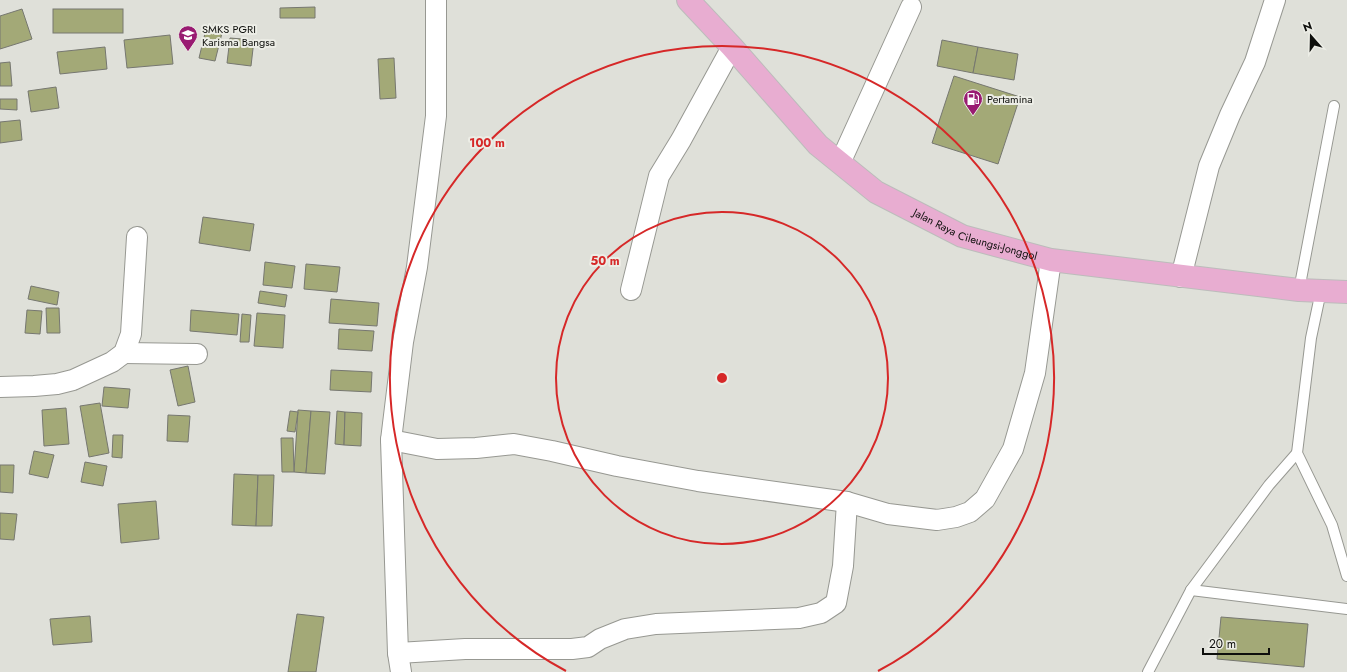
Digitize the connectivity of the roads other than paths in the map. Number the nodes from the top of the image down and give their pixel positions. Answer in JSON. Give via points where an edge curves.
{"nodes":[{"id":1,"x":436,"y":0,"type":"edge"},
{"id":2,"x":1275,"y":0,"type":"edge"},
{"id":3,"x":692,"y":2,"type":"edge"},
{"id":4,"x":912,"y":7,"type":"dead end"},
{"id":5,"x":732,"y":46,"type":"junction"},
{"id":6,"x":1334,"y":106,"type":"dead end"},
{"id":7,"x":840,"y":163,"type":"junction"},
{"id":8,"x":137,"y":237,"type":"dead end"},
{"id":9,"x":1051,"y":260,"type":"junction"},
{"id":10,"x":1181,"y":277,"type":"junction"},
{"id":11,"x":631,"y":290,"type":"dead end"},
{"id":12,"x":1299,"y":290,"type":"junction"},
{"id":13,"x":1322,"y":291,"type":"junction"},
{"id":14,"x":1347,"y":292,"type":"edge"},
{"id":15,"x":124,"y":353,"type":"junction"},
{"id":16,"x":197,"y":354,"type":"dead end"},
{"id":17,"x":0,"y":387,"type":"edge"},
{"id":18,"x":391,"y":440,"type":"junction"},
{"id":19,"x":1297,"y":453,"type":"junction"},
{"id":20,"x":847,"y":502,"type":"junction"},
{"id":21,"x":1347,"y":576,"type":"edge"},
{"id":22,"x":1191,"y":590,"type":"junction"},
{"id":23,"x":1347,"y":609,"type":"edge"},
{"id":24,"x":399,"y":662,"type":"edge"},
{"id":25,"x":1148,"y":672,"type":"edge"}],
"edges":[{"from":1,"to":18,"type":"street","via":[[436,116]]},
{"from":2,"to":10,"type":"street","via":[[1255,62],[1209,166]]},
{"from":3,"to":5,"type":"main road","name":"Jalan Raya Cileungsi-Jonggol"},
{"from":4,"to":7,"type":"street"},
{"from":5,"to":7,"type":"main road","name":"Jalan Raya Cileungsi-Jonggol","via":[[818,144]]},
{"from":5,"to":11,"type":"street","via":[[659,176]]},
{"from":6,"to":12,"type":"lane"},
{"from":7,"to":9,"type":"main road","name":"Jalan Raya Cileungsi-Jonggol","via":[[876,192],[962,236]]},
{"from":8,"to":15,"type":"street","via":[[131,334]]},
{"from":9,"to":10,"type":"main road","name":"Jalan Raya Cileungsi-Jonggol"},
{"from":9,"to":20,"type":"street","via":[[1033,380],[1013,449],[985,499],[970,512],[937,520],[888,514]]},
{"from":10,"to":12,"type":"main road","name":"Jalan Raya Cileungsi-Jonggol"},
{"from":12,"to":13,"type":"main road","name":"Jalan Raya Cileungsi-Jonggol"},
{"from":13,"to":14,"type":"main road","name":"Jalan Raya Cileungsi-Jonggol"},
{"from":13,"to":19,"type":"lane","via":[[1311,338]]},
{"from":15,"to":16,"type":"street"},
{"from":15,"to":17,"type":"street","via":[[112,362],[73,380],[57,384]]},
{"from":18,"to":20,"type":"street","via":[[437,449],[514,444],[698,481]]},
{"from":18,"to":24,"type":"street"},
{"from":19,"to":21,"type":"lane","via":[[1332,525]]},
{"from":19,"to":22,"type":"lane"},
{"from":20,"to":24,"type":"street","via":[[843,566],[836,603],[821,613],[799,618],[656,624],[625,629],[588,647],[465,649]]},
{"from":22,"to":23,"type":"lane"},
{"from":22,"to":25,"type":"lane"}]}
